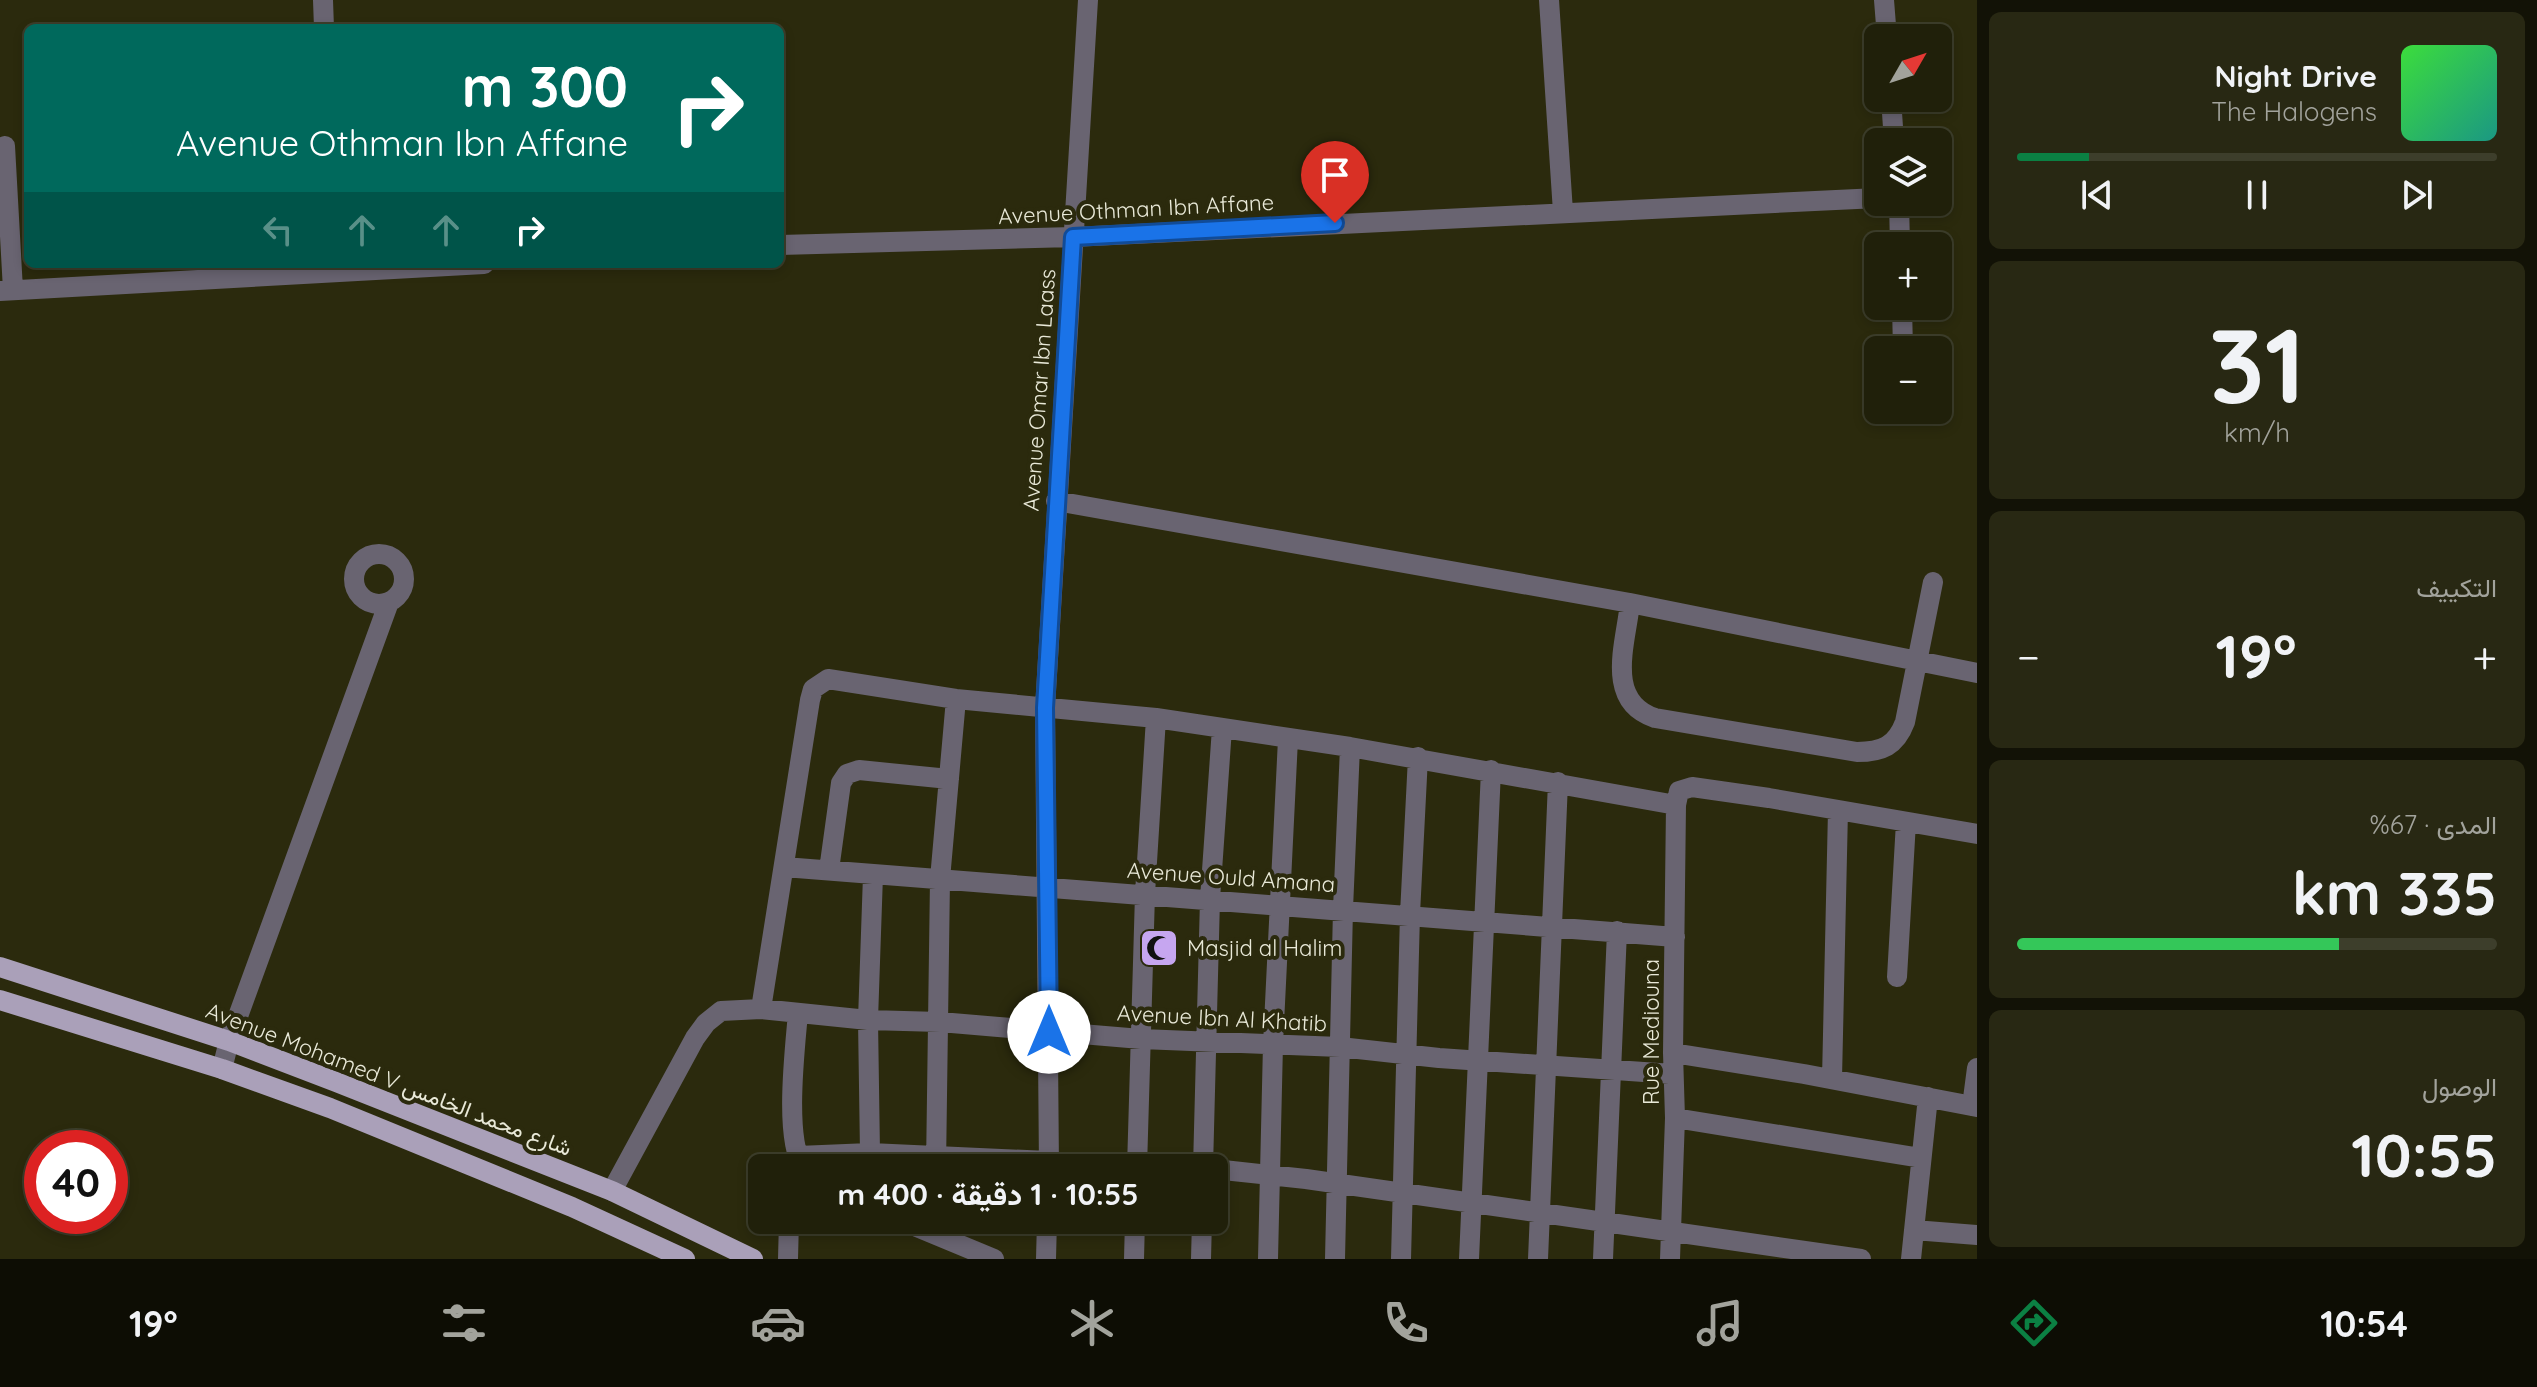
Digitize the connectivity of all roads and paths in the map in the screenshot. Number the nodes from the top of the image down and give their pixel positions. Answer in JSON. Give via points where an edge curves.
{"nodes":[{"id":1,"x":323,"y":0,"type":"edge"},
{"id":2,"x":1088,"y":0,"type":"edge"},
{"id":3,"x":1549,"y":0,"type":"edge"},
{"id":4,"x":1884,"y":0,"type":"edge"},
{"id":5,"x":324,"y":24,"type":"edge"},
{"id":6,"x":1886,"y":24,"type":"edge"},
{"id":7,"x":5,"y":146,"type":"dead end"},
{"id":8,"x":1864,"y":199,"type":"edge"},
{"id":9,"x":1563,"y":212,"type":"junction"},
{"id":10,"x":1073,"y":237,"type":"junction"},
{"id":11,"x":784,"y":245,"type":"edge"},
{"id":12,"x":341,"y":268,"type":"edge"},
{"id":13,"x":6,"y":290,"type":"edge"},
{"id":14,"x":1056,"y":501,"type":"junction"},
{"id":15,"x":1933,"y":582,"type":"dead end"},
{"id":16,"x":389,"y":602,"type":"dead end"},
{"id":17,"x":1630,"y":603,"type":"junction"},
{"id":18,"x":1918,"y":660,"type":"junction"},
{"id":19,"x":1977,"y":673,"type":"edge"},
{"id":20,"x":956,"y":699,"type":"junction"},
{"id":21,"x":1045,"y":708,"type":"junction"},
{"id":22,"x":1156,"y":718,"type":"junction"},
{"id":23,"x":1222,"y":728,"type":"junction"},
{"id":24,"x":1288,"y":739,"type":"junction"},
{"id":25,"x":1350,"y":747,"type":"junction"},
{"id":26,"x":1418,"y":757,"type":"junction"},
{"id":27,"x":1491,"y":770,"type":"junction"},
{"id":28,"x":949,"y":779,"type":"junction"},
{"id":29,"x":1558,"y":782,"type":"junction"},
{"id":30,"x":1676,"y":805,"type":"junction"},
{"id":31,"x":1838,"y":810,"type":"junction"},
{"id":32,"x":1906,"y":822,"type":"junction"},
{"id":33,"x":1977,"y":834,"type":"edge"},
{"id":34,"x":784,"y":867,"type":"junction"},
{"id":35,"x":829,"y":870,"type":"junction"},
{"id":36,"x":873,"y":875,"type":"junction"},
{"id":37,"x":940,"y":879,"type":"junction"},
{"id":38,"x":1048,"y":888,"type":"junction"},
{"id":39,"x":1145,"y":894,"type":"junction"},
{"id":40,"x":1210,"y":899,"type":"junction"},
{"id":41,"x":1281,"y":905,"type":"junction"},
{"id":42,"x":1343,"y":909,"type":"junction"},
{"id":43,"x":1410,"y":914,"type":"junction"},
{"id":44,"x":1485,"y":920,"type":"junction"},
{"id":45,"x":1552,"y":926,"type":"junction"},
{"id":46,"x":1617,"y":931,"type":"junction"},
{"id":47,"x":1675,"y":937,"type":"junction"},
{"id":48,"x":0,"y":967,"type":"edge"},
{"id":49,"x":1897,"y":977,"type":"dead end"},
{"id":50,"x":0,"y":1000,"type":"edge"},
{"id":51,"x":761,"y":1009,"type":"junction"},
{"id":52,"x":798,"y":1013,"type":"junction"},
{"id":53,"x":868,"y":1020,"type":"junction"},
{"id":54,"x":940,"y":1022,"type":"junction"},
{"id":55,"x":1049,"y":1032,"type":"junction"},
{"id":56,"x":1141,"y":1039,"type":"junction"},
{"id":57,"x":229,"y":1041,"type":"junction"},
{"id":58,"x":1207,"y":1042,"type":"junction"},
{"id":59,"x":1273,"y":1044,"type":"junction"},
{"id":60,"x":1340,"y":1047,"type":"junction"},
{"id":61,"x":1673,"y":1053,"type":"junction"},
{"id":62,"x":1406,"y":1054,"type":"junction"},
{"id":63,"x":1479,"y":1060,"type":"junction"},
{"id":64,"x":1545,"y":1065,"type":"junction"},
{"id":65,"x":1977,"y":1068,"type":"edge"},
{"id":66,"x":222,"y":1069,"type":"junction"},
{"id":67,"x":1612,"y":1070,"type":"junction"},
{"id":68,"x":1673,"y":1074,"type":"junction"},
{"id":69,"x":1832,"y":1079,"type":"junction"},
{"id":70,"x":1928,"y":1097,"type":"junction"},
{"id":71,"x":1975,"y":1107,"type":"edge"},
{"id":72,"x":1675,"y":1118,"type":"junction"},
{"id":73,"x":870,"y":1153,"type":"junction"},
{"id":74,"x":797,"y":1154,"type":"edge"},
{"id":75,"x":863,"y":1154,"type":"edge"},
{"id":76,"x":877,"y":1154,"type":"edge"},
{"id":77,"x":936,"y":1154,"type":"edge"},
{"id":78,"x":1049,"y":1154,"type":"edge"},
{"id":79,"x":1137,"y":1154,"type":"edge"},
{"id":80,"x":1203,"y":1154,"type":"edge"},
{"id":81,"x":1921,"y":1158,"type":"junction"},
{"id":82,"x":1228,"y":1171,"type":"edge"},
{"id":83,"x":1270,"y":1177,"type":"junction"},
{"id":84,"x":1337,"y":1183,"type":"junction"},
{"id":85,"x":612,"y":1191,"type":"junction"},
{"id":86,"x":1403,"y":1194,"type":"junction"},
{"id":87,"x":1470,"y":1203,"type":"junction"},
{"id":88,"x":1539,"y":1212,"type":"junction"},
{"id":89,"x":1604,"y":1223,"type":"junction"},
{"id":90,"x":1914,"y":1230,"type":"junction"},
{"id":91,"x":1672,"y":1233,"type":"junction"},
{"id":92,"x":789,"y":1234,"type":"edge"},
{"id":93,"x":946,"y":1234,"type":"edge"},
{"id":94,"x":1047,"y":1234,"type":"edge"},
{"id":95,"x":1135,"y":1234,"type":"edge"},
{"id":96,"x":1202,"y":1234,"type":"edge"},
{"id":97,"x":1977,"y":1235,"type":"edge"},
{"id":98,"x":685,"y":1259,"type":"edge"},
{"id":99,"x":753,"y":1259,"type":"edge"},
{"id":100,"x":788,"y":1259,"type":"edge"},
{"id":101,"x":994,"y":1259,"type":"edge"},
{"id":102,"x":1046,"y":1259,"type":"edge"},
{"id":103,"x":1134,"y":1259,"type":"edge"},
{"id":104,"x":1201,"y":1259,"type":"edge"},
{"id":105,"x":1268,"y":1259,"type":"edge"},
{"id":106,"x":1335,"y":1259,"type":"edge"},
{"id":107,"x":1401,"y":1259,"type":"edge"},
{"id":108,"x":1469,"y":1259,"type":"edge"},
{"id":109,"x":1538,"y":1259,"type":"edge"},
{"id":110,"x":1603,"y":1259,"type":"edge"},
{"id":111,"x":1670,"y":1259,"type":"edge"},
{"id":112,"x":1861,"y":1259,"type":"edge"},
{"id":113,"x":1911,"y":1259,"type":"edge"}],
"edges":[{"from":1,"to":5,"type":"street"},
{"from":2,"to":10,"type":"street","name":"Avenue Omar Ibn Laass"},
{"from":3,"to":9,"type":"street"},
{"from":4,"to":6,"type":"street"},
{"from":7,"to":13,"type":"street"},
{"from":8,"to":9,"type":"street","name":"Avenue Othman Ibn Affane"},
{"from":9,"to":10,"type":"street","name":"Avenue Othman Ibn Affane"},
{"from":10,"to":11,"type":"street","name":"Avenue Othman Ibn Affane"},
{"from":10,"to":14,"type":"street","name":"Avenue Omar Ibn Laass"},
{"from":12,"to":13,"type":"street"},
{"from":14,"to":17,"type":"street"},
{"from":14,"to":21,"type":"street","name":"Avenue Omar Ibn Laass"},
{"from":15,"to":18,"type":"street"},
{"from":16,"to":57,"type":"street"},
{"from":17,"to":18,"type":"street"},
{"from":17,"to":18,"type":"street","via":[[1623,688],[1631,705],[1655,718],[1857,752],[1882,749],[1900,735]]},
{"from":18,"to":19,"type":"street"},
{"from":20,"to":21,"type":"street"},
{"from":20,"to":28,"type":"street"},
{"from":20,"to":34,"type":"street","via":[[835,679],[813,689]]},
{"from":21,"to":22,"type":"street"},
{"from":21,"to":38,"type":"street","name":"Avenue Omar Ibn Laass"},
{"from":22,"to":23,"type":"street"},
{"from":22,"to":39,"type":"street"},
{"from":23,"to":24,"type":"street"},
{"from":23,"to":40,"type":"street"},
{"from":24,"to":25,"type":"street"},
{"from":24,"to":41,"type":"street"},
{"from":25,"to":26,"type":"street"},
{"from":25,"to":42,"type":"street"},
{"from":26,"to":27,"type":"street"},
{"from":26,"to":43,"type":"street"},
{"from":27,"to":29,"type":"street"},
{"from":27,"to":44,"type":"street"},
{"from":28,"to":35,"type":"street","via":[[859,770],[847,774],[841,783]]},
{"from":28,"to":37,"type":"street"},
{"from":29,"to":30,"type":"street"},
{"from":29,"to":45,"type":"street"},
{"from":30,"to":31,"type":"street","via":[[1679,791],[1692,787]]},
{"from":30,"to":47,"type":"street","name":"Rue Mediouna"},
{"from":31,"to":32,"type":"street"},
{"from":31,"to":69,"type":"street"},
{"from":32,"to":33,"type":"street"},
{"from":32,"to":49,"type":"street"},
{"from":34,"to":35,"type":"street","name":"Avenue Ould Amana"},
{"from":34,"to":51,"type":"street"},
{"from":35,"to":36,"type":"street","name":"Avenue Ould Amana"},
{"from":36,"to":37,"type":"street","name":"Avenue Ould Amana"},
{"from":36,"to":53,"type":"street"},
{"from":37,"to":38,"type":"street","name":"Avenue Ould Amana"},
{"from":37,"to":54,"type":"street"},
{"from":38,"to":39,"type":"street","name":"Avenue Ould Amana"},
{"from":38,"to":55,"type":"street","name":"Avenue Omar Ibn Laass"},
{"from":39,"to":40,"type":"street","name":"Avenue Ould Amana"},
{"from":39,"to":56,"type":"street"},
{"from":40,"to":41,"type":"street","name":"Avenue Ould Amana"},
{"from":40,"to":58,"type":"street"},
{"from":41,"to":42,"type":"street","name":"Avenue Ould Amana"},
{"from":41,"to":59,"type":"street"},
{"from":42,"to":43,"type":"street","name":"Avenue Ould Amana"},
{"from":42,"to":60,"type":"street"},
{"from":43,"to":44,"type":"street","name":"Avenue Ould Amana"},
{"from":43,"to":62,"type":"street"},
{"from":44,"to":45,"type":"street","name":"Avenue Ould Amana"},
{"from":44,"to":63,"type":"street"},
{"from":45,"to":46,"type":"street","name":"Avenue Ould Amana"},
{"from":45,"to":64,"type":"street"},
{"from":46,"to":47,"type":"street","name":"Avenue Ould Amana"},
{"from":46,"to":67,"type":"street"},
{"from":47,"to":61,"type":"street","name":"Rue Mediouna"},
{"from":48,"to":57,"type":"main road","name":"Avenue Mohamed V شارع محمد الخامس"},
{"from":50,"to":66,"type":"main road"},
{"from":51,"to":52,"type":"street","name":"Avenue Ibn Al Khatib"},
{"from":51,"to":85,"type":"street","name":"Avenue Ibn Al Khatib","via":[[721,1011],[706,1023]]},
{"from":52,"to":53,"type":"street","name":"Avenue Ibn Al Khatib"},
{"from":52,"to":74,"type":"street","via":[[792,1097]]},
{"from":53,"to":54,"type":"street","name":"Avenue Ibn Al Khatib"},
{"from":53,"to":73,"type":"street"},
{"from":54,"to":55,"type":"street","name":"Avenue Ibn Al Khatib"},
{"from":54,"to":77,"type":"street"},
{"from":55,"to":56,"type":"street","name":"Avenue Ibn Al Khatib"},
{"from":55,"to":78,"type":"street","name":"Avenue Omar Ibn Laass"},
{"from":56,"to":58,"type":"street","name":"Avenue Ibn Al Khatib"},
{"from":56,"to":79,"type":"street"},
{"from":57,"to":66,"type":"street"},
{"from":57,"to":85,"type":"main road","name":"Avenue Mohamed V شارع محمد الخامس"},
{"from":58,"to":59,"type":"street","name":"Avenue Ibn Al Khatib"},
{"from":58,"to":80,"type":"street"},
{"from":59,"to":60,"type":"street","name":"Avenue Ibn Al Khatib"},
{"from":59,"to":83,"type":"street"},
{"from":60,"to":62,"type":"street","name":"Avenue Ibn Al Khatib"},
{"from":60,"to":84,"type":"street"},
{"from":61,"to":68,"type":"street","name":"Rue Mediouna"},
{"from":61,"to":69,"type":"street"},
{"from":62,"to":63,"type":"street","name":"Avenue Ibn Al Khatib"},
{"from":62,"to":86,"type":"street"},
{"from":63,"to":64,"type":"street","name":"Avenue Ibn Al Khatib"},
{"from":63,"to":87,"type":"street"},
{"from":64,"to":67,"type":"street","name":"Avenue Ibn Al Khatib"},
{"from":64,"to":88,"type":"street"},
{"from":65,"to":71,"type":"street"},
{"from":66,"to":98,"type":"main road","via":[[406,1138]]},
{"from":67,"to":68,"type":"street","name":"Avenue Ibn Al Khatib"},
{"from":67,"to":89,"type":"street"},
{"from":68,"to":72,"type":"street","name":"Rue Mediouna"},
{"from":69,"to":70,"type":"street"},
{"from":70,"to":71,"type":"street"},
{"from":70,"to":81,"type":"street"},
{"from":72,"to":81,"type":"street"},
{"from":72,"to":91,"type":"street","name":"Rue Mediouna"},
{"from":73,"to":75,"type":"street"},
{"from":73,"to":76,"type":"street"},
{"from":81,"to":90,"type":"street"},
{"from":82,"to":83,"type":"street"},
{"from":83,"to":84,"type":"street"},
{"from":83,"to":105,"type":"street"},
{"from":84,"to":86,"type":"street"},
{"from":84,"to":106,"type":"street"},
{"from":85,"to":99,"type":"main road","name":"Avenue Mohamed V شارع محمد الخامس"},
{"from":86,"to":87,"type":"street"},
{"from":86,"to":107,"type":"street"},
{"from":87,"to":88,"type":"street"},
{"from":87,"to":108,"type":"street"},
{"from":88,"to":89,"type":"street"},
{"from":88,"to":109,"type":"street"},
{"from":89,"to":91,"type":"street"},
{"from":89,"to":110,"type":"street"},
{"from":90,"to":97,"type":"street"},
{"from":90,"to":113,"type":"street"},
{"from":91,"to":111,"type":"street","name":"Rue Mediouna"},
{"from":91,"to":112,"type":"street"},
{"from":92,"to":100,"type":"street"},
{"from":93,"to":101,"type":"street"},
{"from":94,"to":102,"type":"street"},
{"from":95,"to":103,"type":"street"},
{"from":96,"to":104,"type":"street"}]}
